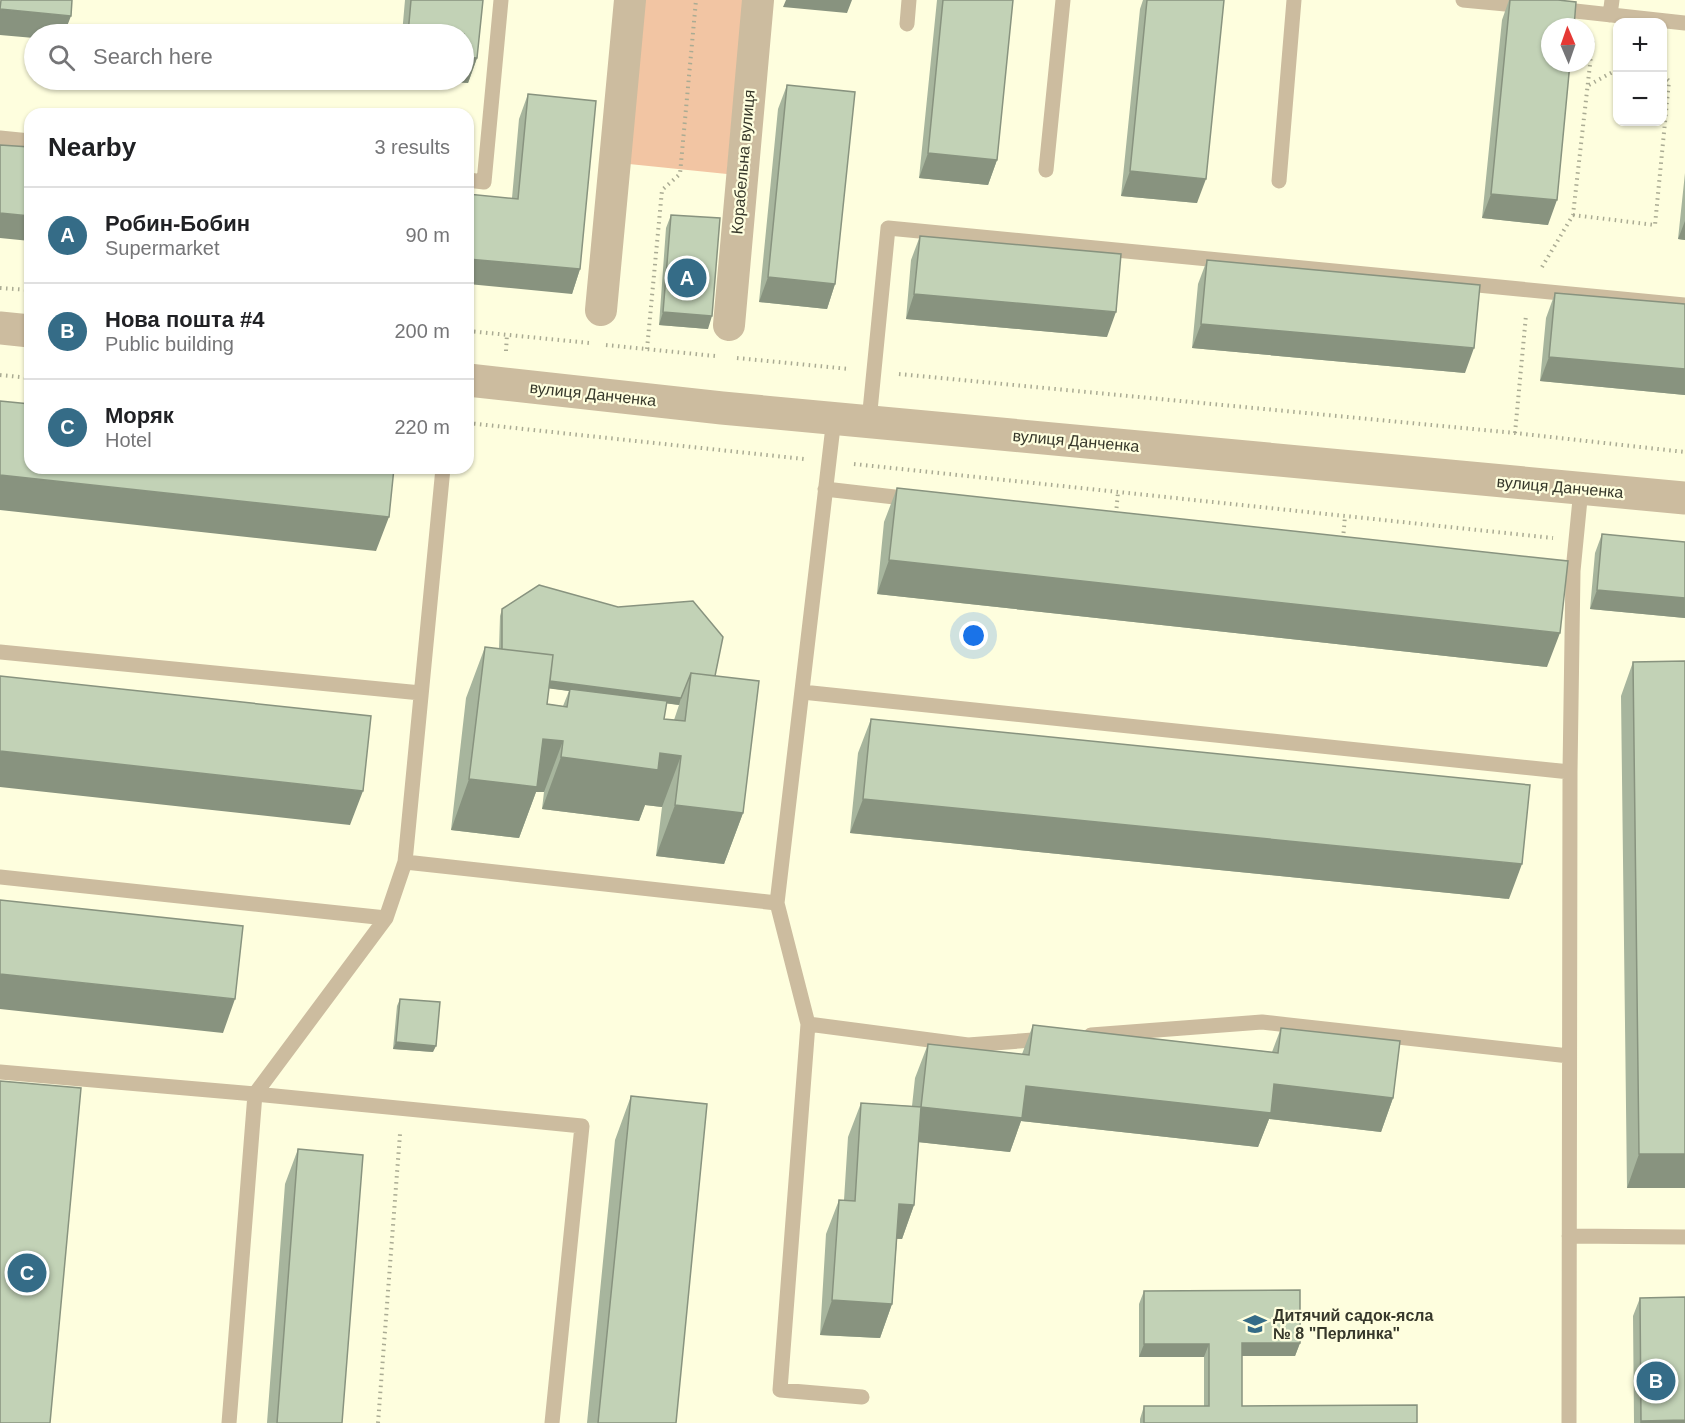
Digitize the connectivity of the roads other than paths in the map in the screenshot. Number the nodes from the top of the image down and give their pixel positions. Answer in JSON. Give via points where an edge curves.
{"nodes":[{"id":1,"x":501,"y":0,"type":"edge"},
{"id":2,"x":630,"y":0,"type":"edge"},
{"id":3,"x":758,"y":0,"type":"edge"},
{"id":4,"x":909,"y":0,"type":"edge"},
{"id":5,"x":1063,"y":0,"type":"edge"},
{"id":6,"x":1294,"y":0,"type":"edge"},
{"id":7,"x":1463,"y":0,"type":"edge"},
{"id":8,"x":1606,"y":10,"type":"edge"},
{"id":9,"x":1685,"y":23,"type":"edge"},
{"id":10,"x":907,"y":24,"type":"dead end"},
{"id":11,"x":0,"y":138,"type":"edge"},
{"id":12,"x":24,"y":140,"type":"edge"},
{"id":13,"x":1046,"y":170,"type":"dead end"},
{"id":14,"x":474,"y":181,"type":"edge"},
{"id":15,"x":1279,"y":181,"type":"dead end"},
{"id":16,"x":1685,"y":305,"type":"edge"},
{"id":17,"x":601,"y":310,"type":"dead end"},
{"id":18,"x":729,"y":325,"type":"dead end"},
{"id":19,"x":0,"y":328,"type":"edge"},
{"id":20,"x":24,"y":330,"type":"edge"},
{"id":21,"x":474,"y":381,"type":"edge"},
{"id":22,"x":834,"y":418,"type":"junction"},
{"id":23,"x":869,"y":421,"type":"junction"},
{"id":24,"x":441,"y":474,"type":"edge"},
{"id":25,"x":825,"y":489,"type":"junction"},
{"id":26,"x":1581,"y":489,"type":"junction"},
{"id":27,"x":1685,"y":498,"type":"edge"},
{"id":28,"x":930,"y":501,"type":"edge"},
{"id":29,"x":0,"y":652,"type":"edge"},
{"id":30,"x":802,"y":692,"type":"junction"},
{"id":31,"x":421,"y":693,"type":"junction"},
{"id":32,"x":1570,"y":772,"type":"junction"},
{"id":33,"x":405,"y":862,"type":"junction"},
{"id":34,"x":0,"y":877,"type":"edge"},
{"id":35,"x":777,"y":903,"type":"junction"},
{"id":36,"x":386,"y":918,"type":"junction"},
{"id":37,"x":808,"y":1024,"type":"junction"},
{"id":38,"x":1569,"y":1056,"type":"junction"},
{"id":39,"x":0,"y":1072,"type":"edge"},
{"id":40,"x":255,"y":1094,"type":"junction"},
{"id":41,"x":1569,"y":1236,"type":"junction"},
{"id":42,"x":1685,"y":1237,"type":"edge"},
{"id":43,"x":862,"y":1397,"type":"dead end"},
{"id":44,"x":230,"y":1423,"type":"edge"},
{"id":45,"x":552,"y":1423,"type":"edge"},
{"id":46,"x":1569,"y":1423,"type":"edge"}],
"edges":[{"from":1,"to":14,"type":"lane","via":[[484,182]]},
{"from":2,"to":17,"type":"street"},
{"from":3,"to":18,"type":"street","name":"Корабельна вулиця"},
{"from":4,"to":10,"type":"lane"},
{"from":5,"to":13,"type":"lane"},
{"from":6,"to":15,"type":"lane"},
{"from":7,"to":8,"type":"lane"},
{"from":8,"to":9,"type":"lane"},
{"from":11,"to":12,"type":"lane"},
{"from":16,"to":23,"type":"lane","via":[[888,228]]},
{"from":19,"to":20,"type":"street"},
{"from":21,"to":22,"type":"street","name":"вулиця Данченка"},
{"from":22,"to":23,"type":"street","name":"вулиця Данченка"},
{"from":22,"to":25,"type":"lane"},
{"from":23,"to":26,"type":"street","name":"вулиця Данченка"},
{"from":24,"to":31,"type":"lane"},
{"from":25,"to":28,"type":"lane"},
{"from":25,"to":30,"type":"lane"},
{"from":26,"to":27,"type":"street","name":"вулиця Данченка"},
{"from":26,"to":32,"type":"lane","via":[[1573,571]]},
{"from":29,"to":31,"type":"lane"},
{"from":30,"to":32,"type":"lane"},
{"from":30,"to":35,"type":"lane"},
{"from":31,"to":33,"type":"lane"},
{"from":32,"to":38,"type":"lane"},
{"from":33,"to":35,"type":"lane"},
{"from":33,"to":36,"type":"lane"},
{"from":34,"to":36,"type":"lane"},
{"from":35,"to":37,"type":"lane"},
{"from":36,"to":40,"type":"lane"},
{"from":37,"to":38,"type":"lane","via":[[968,1045],[1262,1022]]},
{"from":37,"to":43,"type":"lane","via":[[780,1390]]},
{"from":38,"to":41,"type":"lane"},
{"from":39,"to":40,"type":"lane"},
{"from":40,"to":44,"type":"lane"},
{"from":40,"to":45,"type":"lane","via":[[582,1126]]},
{"from":41,"to":42,"type":"lane"},
{"from":41,"to":46,"type":"lane"}]}
